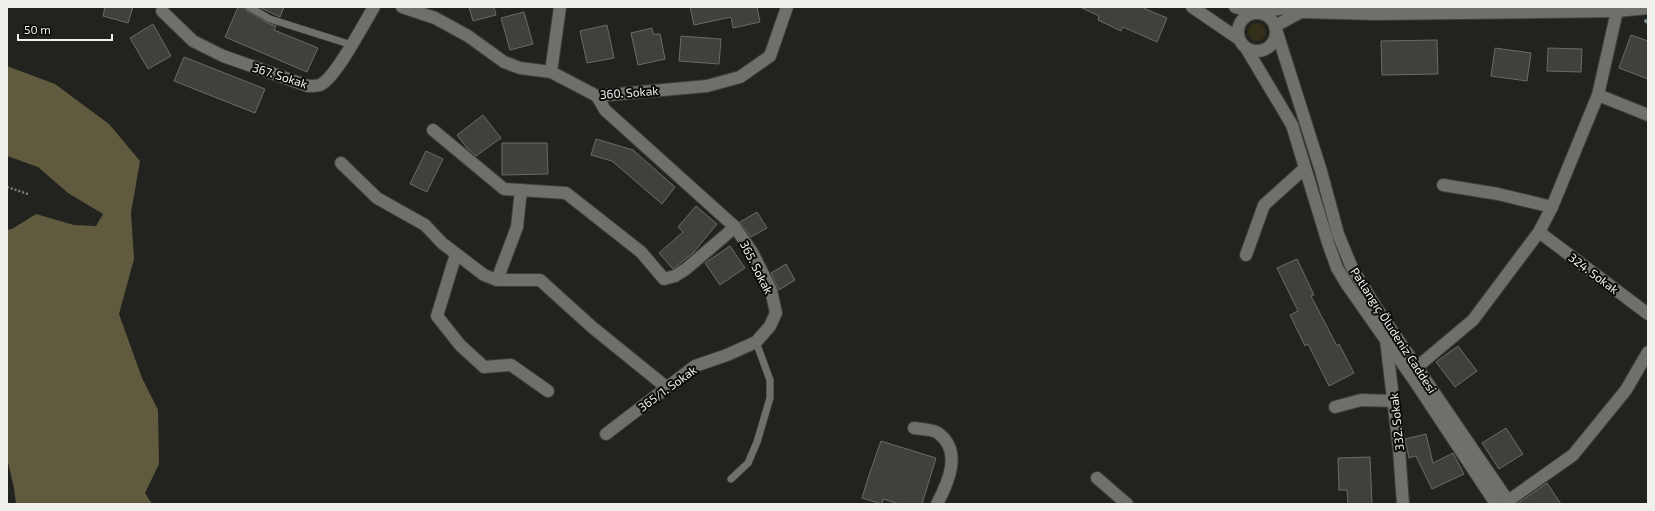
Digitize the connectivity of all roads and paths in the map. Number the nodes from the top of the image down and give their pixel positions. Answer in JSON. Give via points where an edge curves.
{"nodes":[{"id":1,"x":249,"y":7,"type":"edge"},
{"id":2,"x":374,"y":7,"type":"edge"},
{"id":3,"x":402,"y":7,"type":"edge"},
{"id":4,"x":560,"y":7,"type":"edge"},
{"id":5,"x":787,"y":7,"type":"edge"},
{"id":6,"x":1192,"y":7,"type":"edge"},
{"id":7,"x":1235,"y":7,"type":"edge"},
{"id":8,"x":1284,"y":8,"type":"edge"},
{"id":9,"x":1642,"y":8,"type":"edge"},
{"id":10,"x":1616,"y":9,"type":"edge"},
{"id":11,"x":162,"y":11,"type":"dead end"},
{"id":12,"x":1375,"y":11,"type":"edge"},
{"id":13,"x":1301,"y":12,"type":"junction"},
{"id":14,"x":1255,"y":13,"type":"junction"},
{"id":15,"x":1275,"y":26,"type":"junction"},
{"id":16,"x":1243,"y":44,"type":"junction"},
{"id":17,"x":352,"y":45,"type":"junction"},
{"id":18,"x":551,"y":72,"type":"junction"},
{"id":19,"x":1598,"y":94,"type":"junction"},
{"id":20,"x":598,"y":96,"type":"junction"},
{"id":21,"x":1648,"y":115,"type":"edge"},
{"id":22,"x":433,"y":130,"type":"dead end"},
{"id":23,"x":341,"y":163,"type":"dead end"},
{"id":24,"x":1305,"y":168,"type":"junction"},
{"id":25,"x":1443,"y":185,"type":"dead end"},
{"id":26,"x":7,"y":187,"type":"edge"},
{"id":27,"x":521,"y":190,"type":"junction"},
{"id":28,"x":28,"y":194,"type":"dead end"},
{"id":29,"x":1552,"y":207,"type":"junction"},
{"id":30,"x":735,"y":227,"type":"junction"},
{"id":31,"x":1540,"y":232,"type":"junction"},
{"id":32,"x":456,"y":254,"type":"junction"},
{"id":33,"x":1246,"y":256,"type":"dead end"},
{"id":34,"x":497,"y":280,"type":"junction"},
{"id":35,"x":1648,"y":314,"type":"edge"},
{"id":36,"x":1386,"y":340,"type":"junction"},
{"id":37,"x":756,"y":342,"type":"junction"},
{"id":38,"x":1648,"y":352,"type":"edge"},
{"id":39,"x":1418,"y":367,"type":"junction"},
{"id":40,"x":666,"y":387,"type":"junction"},
{"id":41,"x":548,"y":391,"type":"dead end"},
{"id":42,"x":1394,"y":400,"type":"junction"},
{"id":43,"x":1335,"y":407,"type":"dead end"},
{"id":44,"x":914,"y":428,"type":"dead end"},
{"id":45,"x":606,"y":434,"type":"dead end"},
{"id":46,"x":1097,"y":478,"type":"dead end"},
{"id":47,"x":731,"y":479,"type":"dead end"},
{"id":48,"x":1499,"y":503,"type":"edge"},
{"id":49,"x":937,"y":504,"type":"edge"},
{"id":50,"x":1127,"y":504,"type":"edge"},
{"id":51,"x":1403,"y":504,"type":"edge"}],
"edges":[{"from":1,"to":17,"type":"lane","via":[[270,19]]},
{"from":2,"to":17,"type":"street","name":"367. Sokak"},
{"from":3,"to":18,"type":"street","name":"360. Sokak","via":[[435,18],[510,64],[520,68]]},
{"from":4,"to":18,"type":"street"},
{"from":5,"to":20,"type":"street","name":"360. Sokak","via":[[770,56],[740,77],[707,86]]},
{"from":6,"to":16,"type":"street","name":"Patlangıç Öludeniz Caddesi"},
{"from":7,"to":14,"type":"street"},
{"from":8,"to":13,"type":"street"},
{"from":8,"to":14,"type":"street"},
{"from":9,"to":10,"type":"street"},
{"from":10,"to":12,"type":"street"},
{"from":10,"to":19,"type":"street"},
{"from":11,"to":17,"type":"street","name":"367. Sokak","via":[[193,41],[223,56],[308,86],[321,85]]},
{"from":12,"to":13,"type":"street"},
{"from":13,"to":15,"type":"street"},
{"from":14,"to":15,"type":"street","via":[[1268,16]]},
{"from":14,"to":16,"type":"street","via":[[1241,22],[1238,28]]},
{"from":15,"to":16,"type":"street","via":[[1275,38],[1268,47],[1257,51]]},
{"from":15,"to":39,"type":"street","name":"Patlangıç Öludeniz Caddesi","via":[[1338,234],[1352,268]]},
{"from":16,"to":24,"type":"street","name":"Patlangıç Öludeniz Caddesi","via":[[1292,125]]},
{"from":18,"to":20,"type":"street","name":"360. Sokak"},
{"from":19,"to":21,"type":"street"},
{"from":19,"to":29,"type":"street"},
{"from":20,"to":30,"type":"street","name":"365. Sokak","via":[[605,110]]},
{"from":22,"to":27,"type":"street","via":[[504,188]]},
{"from":23,"to":32,"type":"street","via":[[377,198],[425,225]]},
{"from":24,"to":33,"type":"street","via":[[1264,205]]},
{"from":24,"to":36,"type":"street","name":"Patlangıç Öludeniz Caddesi","via":[[1338,268]]},
{"from":25,"to":29,"type":"street","via":[[1498,194]]},
{"from":26,"to":28,"type":"path"},
{"from":27,"to":30,"type":"street","via":[[566,193],[641,252],[664,278],[676,276],[686,269]]},
{"from":27,"to":34,"type":"street","via":[[517,227]]},
{"from":29,"to":31,"type":"street"},
{"from":30,"to":37,"type":"street","name":"365. Sokak","via":[[752,252],[770,290],[776,313],[770,326]]},
{"from":31,"to":35,"type":"street","name":"324. Sokak"},
{"from":31,"to":39,"type":"street","via":[[1473,320]]},
{"from":32,"to":34,"type":"street","via":[[484,275]]},
{"from":32,"to":41,"type":"street","via":[[437,316],[460,345],[484,367],[511,365]]},
{"from":34,"to":40,"type":"street","via":[[540,280],[592,327]]},
{"from":36,"to":42,"type":"street","name":"332. Sokak"},
{"from":36,"to":48,"type":"street","name":"Patlangıç Öludeniz Caddesi"},
{"from":37,"to":40,"type":"street","name":"365/1. Sokak","via":[[695,366]]},
{"from":37,"to":47,"type":"lane","via":[[770,380],[770,398],[748,463]]},
{"from":38,"to":48,"type":"street","via":[[1626,390],[1573,455]]},
{"from":39,"to":48,"type":"street","name":"Patlangıç Öludeniz Caddesi"},
{"from":40,"to":45,"type":"street","name":"365/1. Sokak"},
{"from":42,"to":43,"type":"street","via":[[1361,400]]},
{"from":42,"to":51,"type":"street","name":"332. Sokak"},
{"from":44,"to":49,"type":"street","via":[[937,432],[949,445],[953,462],[945,489]]},
{"from":46,"to":50,"type":"street"}]}
